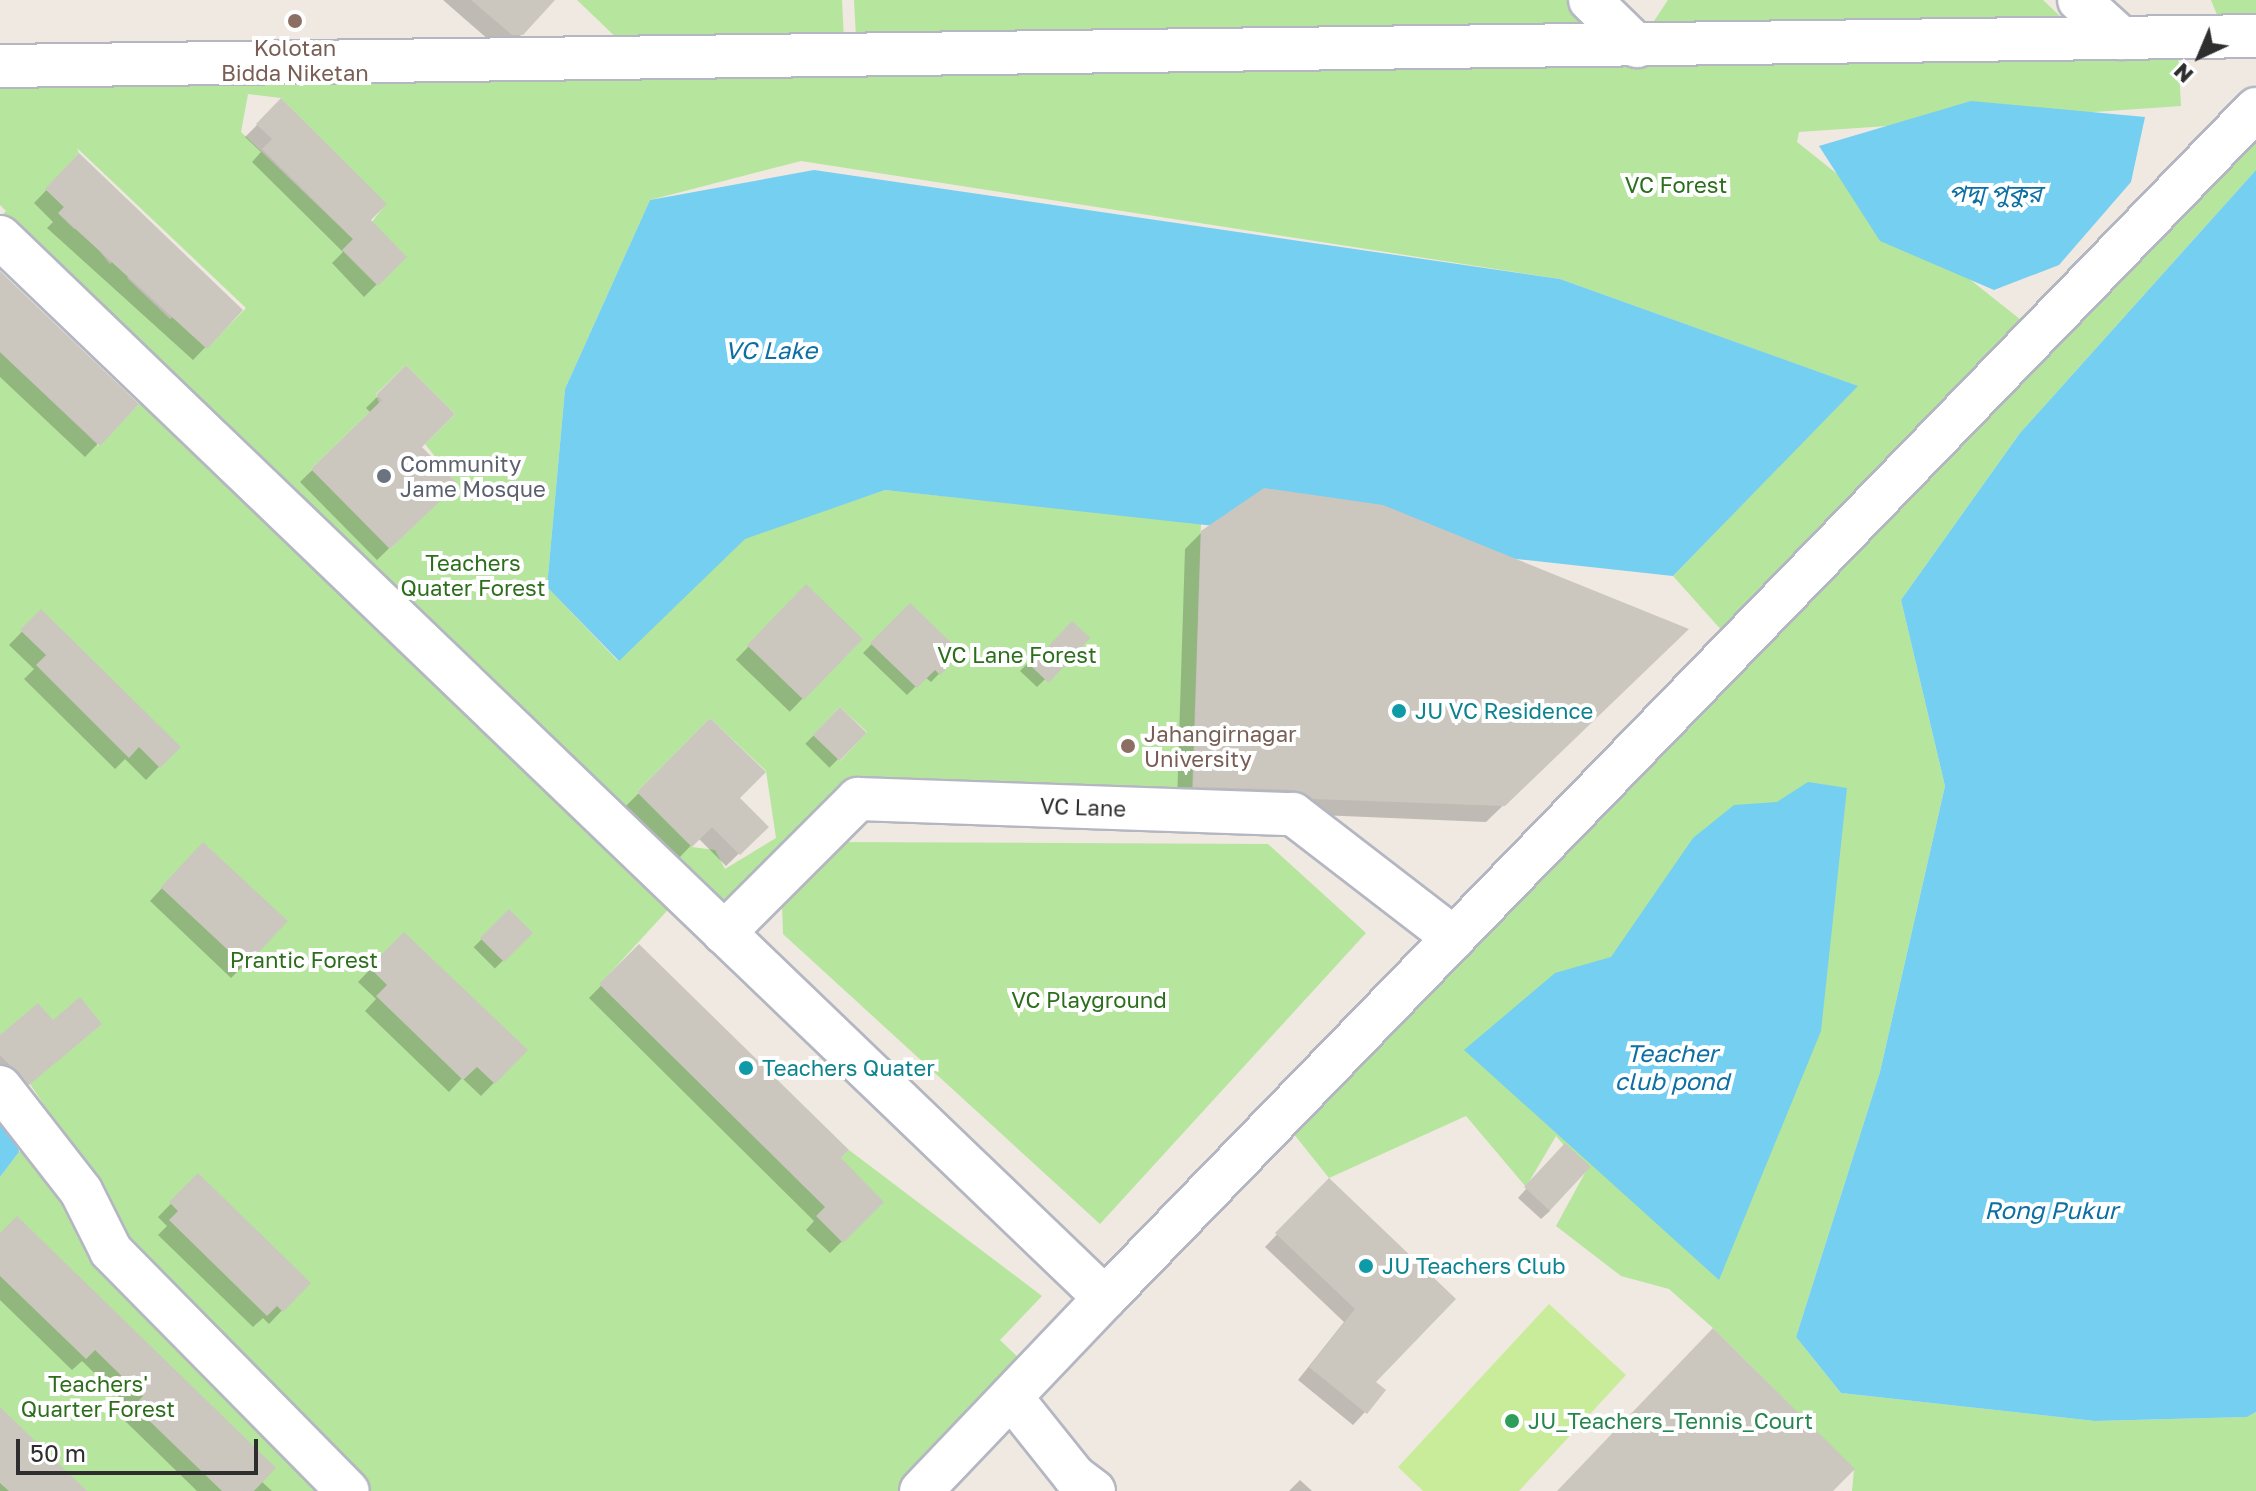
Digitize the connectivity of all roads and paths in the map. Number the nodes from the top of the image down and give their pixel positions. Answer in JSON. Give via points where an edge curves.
{"nodes":[{"id":1,"x":1590,"y":0,"type":"edge"},
{"id":2,"x":2079,"y":0,"type":"edge"},
{"id":3,"x":1633,"y":26,"type":"edge"},
{"id":4,"x":2256,"y":36,"type":"edge"},
{"id":5,"x":2121,"y":38,"type":"junction"},
{"id":6,"x":0,"y":66,"type":"edge"},
{"id":7,"x":2256,"y":109,"type":"edge"},
{"id":8,"x":0,"y":237,"type":"edge"},
{"id":9,"x":724,"y":933,"type":"junction"},
{"id":10,"x":1454,"y":938,"type":"junction"},
{"id":11,"x":0,"y":1087,"type":"edge"},
{"id":12,"x":1105,"y":1298,"type":"junction"},
{"id":13,"x":1011,"y":1397,"type":"junction"},
{"id":14,"x":348,"y":1491,"type":"edge"},
{"id":15,"x":921,"y":1491,"type":"edge"},
{"id":16,"x":1094,"y":1491,"type":"edge"}],
"edges":[{"from":1,"to":3,"type":"street"},
{"from":2,"to":5,"type":"street"},
{"from":3,"to":5,"type":"street"},
{"from":3,"to":6,"type":"street"},
{"from":4,"to":5,"type":"street"},
{"from":7,"to":10,"type":"street"},
{"from":8,"to":9,"type":"street"},
{"from":9,"to":10,"type":"street","name":"VC Lane","via":[[858,799],[1293,814]]},
{"from":9,"to":12,"type":"street"},
{"from":10,"to":12,"type":"street"},
{"from":11,"to":14,"type":"street","via":[[81,1191],[111,1251]]},
{"from":12,"to":13,"type":"street"},
{"from":13,"to":15,"type":"street"},
{"from":13,"to":16,"type":"street","via":[[1074,1476]]}]}
